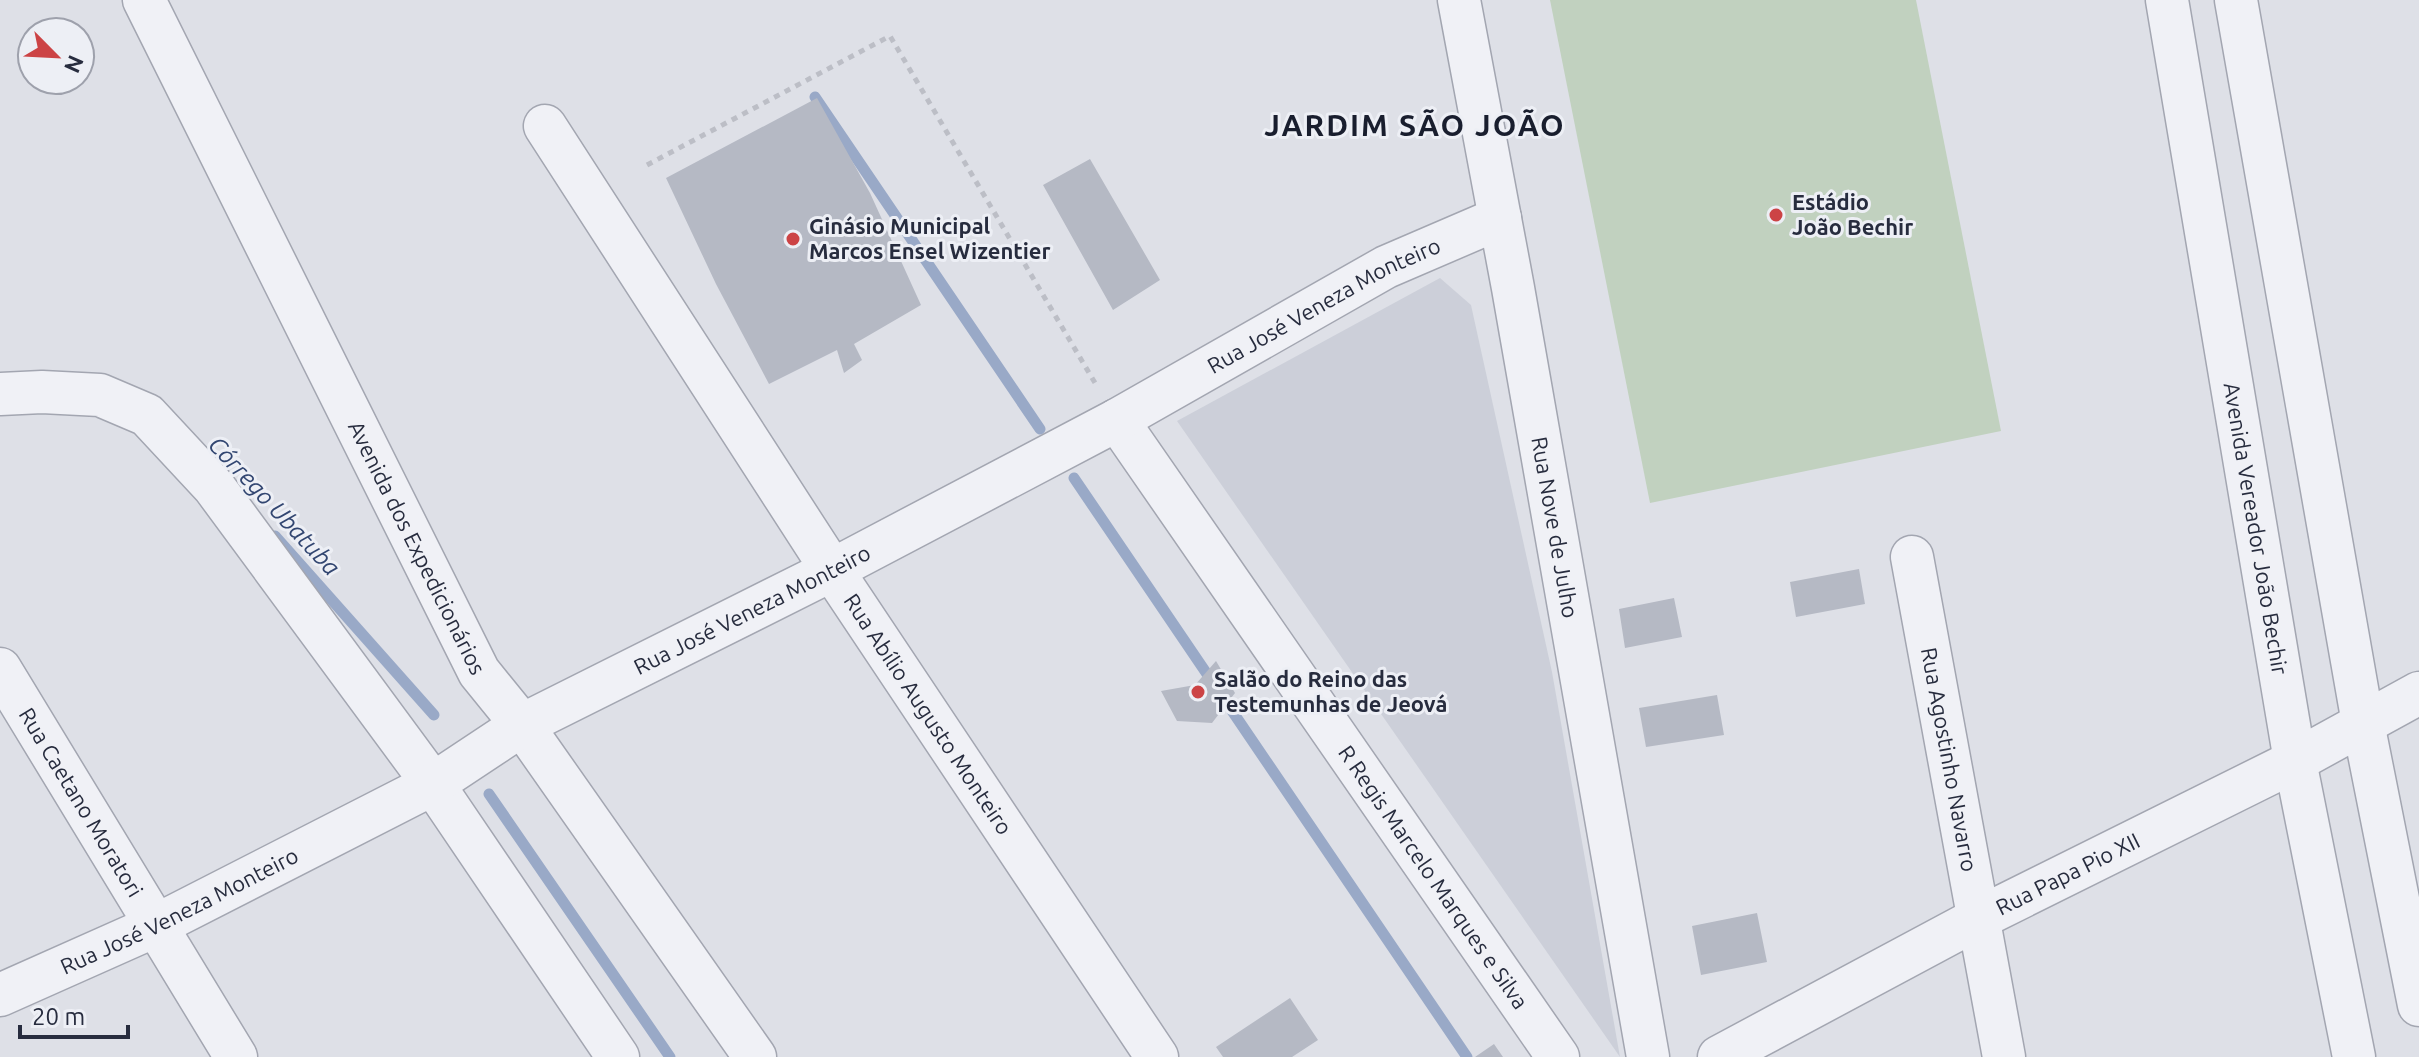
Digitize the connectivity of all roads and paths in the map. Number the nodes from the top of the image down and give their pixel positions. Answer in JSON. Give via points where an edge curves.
{"nodes":[{"id":1,"x":144,"y":0,"type":"edge"},
{"id":2,"x":1459,"y":0,"type":"edge"},
{"id":3,"x":2167,"y":0,"type":"edge"},
{"id":4,"x":2236,"y":0,"type":"edge"},
{"id":5,"x":545,"y":126,"type":"dead end"},
{"id":6,"x":647,"y":165,"type":"dead end"},
{"id":7,"x":1500,"y":218,"type":"junction"},
{"id":8,"x":0,"y":394,"type":"edge"},
{"id":9,"x":1117,"y":420,"type":"junction"},
{"id":10,"x":1912,"y":557,"type":"dead end"},
{"id":11,"x":832,"y":570,"type":"junction"},
{"id":12,"x":0,"y":669,"type":"edge"},
{"id":13,"x":2419,"y":693,"type":"edge"},
{"id":14,"x":2363,"y":723,"type":"junction"},
{"id":15,"x":522,"y":725,"type":"junction"},
{"id":16,"x":2295,"y":761,"type":"junction"},
{"id":17,"x":433,"y":784,"type":"junction"},
{"id":18,"x":1977,"y":919,"type":"junction"},
{"id":19,"x":155,"y":926,"type":"junction"},
{"id":20,"x":0,"y":995,"type":"edge"},
{"id":21,"x":2419,"y":1005,"type":"edge"},
{"id":22,"x":236,"y":1057,"type":"edge"},
{"id":23,"x":618,"y":1057,"type":"edge"},
{"id":24,"x":755,"y":1057,"type":"edge"},
{"id":25,"x":1157,"y":1057,"type":"edge"},
{"id":26,"x":1558,"y":1057,"type":"edge"},
{"id":27,"x":1648,"y":1057,"type":"edge"},
{"id":28,"x":1719,"y":1057,"type":"edge"},
{"id":29,"x":2004,"y":1057,"type":"edge"},
{"id":30,"x":2354,"y":1057,"type":"edge"}],
"edges":[{"from":1,"to":15,"type":"street","name":"Avenida dos Expedicionários","via":[[479,672]]},
{"from":2,"to":7,"type":"street","name":"Rua Nove de Julho"},
{"from":3,"to":16,"type":"street","name":"Avenida Vereador João Bechir"},
{"from":4,"to":14,"type":"street"},
{"from":5,"to":11,"type":"street","name":"Rua Abílio Augusto Monteiro"},
{"from":6,"to":9,"type":"path","via":[[890,36]]},
{"from":7,"to":9,"type":"street","name":"Rua José Veneza Monteiro","via":[[1386,267]]},
{"from":7,"to":27,"type":"street","name":"Rua Nove de Julho"},
{"from":8,"to":17,"type":"street","via":[[100,395],[147,415],[214,487]]},
{"from":9,"to":11,"type":"street","name":"Rua José Veneza Monteiro"},
{"from":9,"to":26,"type":"street","name":"R Regis Marcelo Marques e Silva"},
{"from":10,"to":18,"type":"street","name":"Rua Agostinho Navarro"},
{"from":11,"to":15,"type":"street","name":"Rua José Veneza Monteiro"},
{"from":11,"to":25,"type":"street","name":"Rua Abílio Augusto Monteiro"},
{"from":12,"to":19,"type":"street","name":"Rua Caetano Moratori"},
{"from":13,"to":14,"type":"street","name":"Rua Papa Pio XII"},
{"from":14,"to":16,"type":"street","name":"Rua Papa Pio XII"},
{"from":14,"to":21,"type":"street"},
{"from":15,"to":17,"type":"street","name":"Rua José Veneza Monteiro"},
{"from":15,"to":24,"type":"street","name":"Avenida dos Expedicionários"},
{"from":16,"to":18,"type":"street","name":"Rua Papa Pio XII"},
{"from":16,"to":30,"type":"street","name":"Avenida Vereador João Bechir"},
{"from":17,"to":19,"type":"street","name":"Rua José Veneza Monteiro"},
{"from":17,"to":23,"type":"street"},
{"from":18,"to":28,"type":"street","name":"Rua Papa Pio XII"},
{"from":18,"to":29,"type":"street","name":"Rua Agostinho Navarro"},
{"from":19,"to":20,"type":"street","name":"Rua José Veneza Monteiro"},
{"from":19,"to":22,"type":"street","name":"Rua Caetano Moratori"}]}
